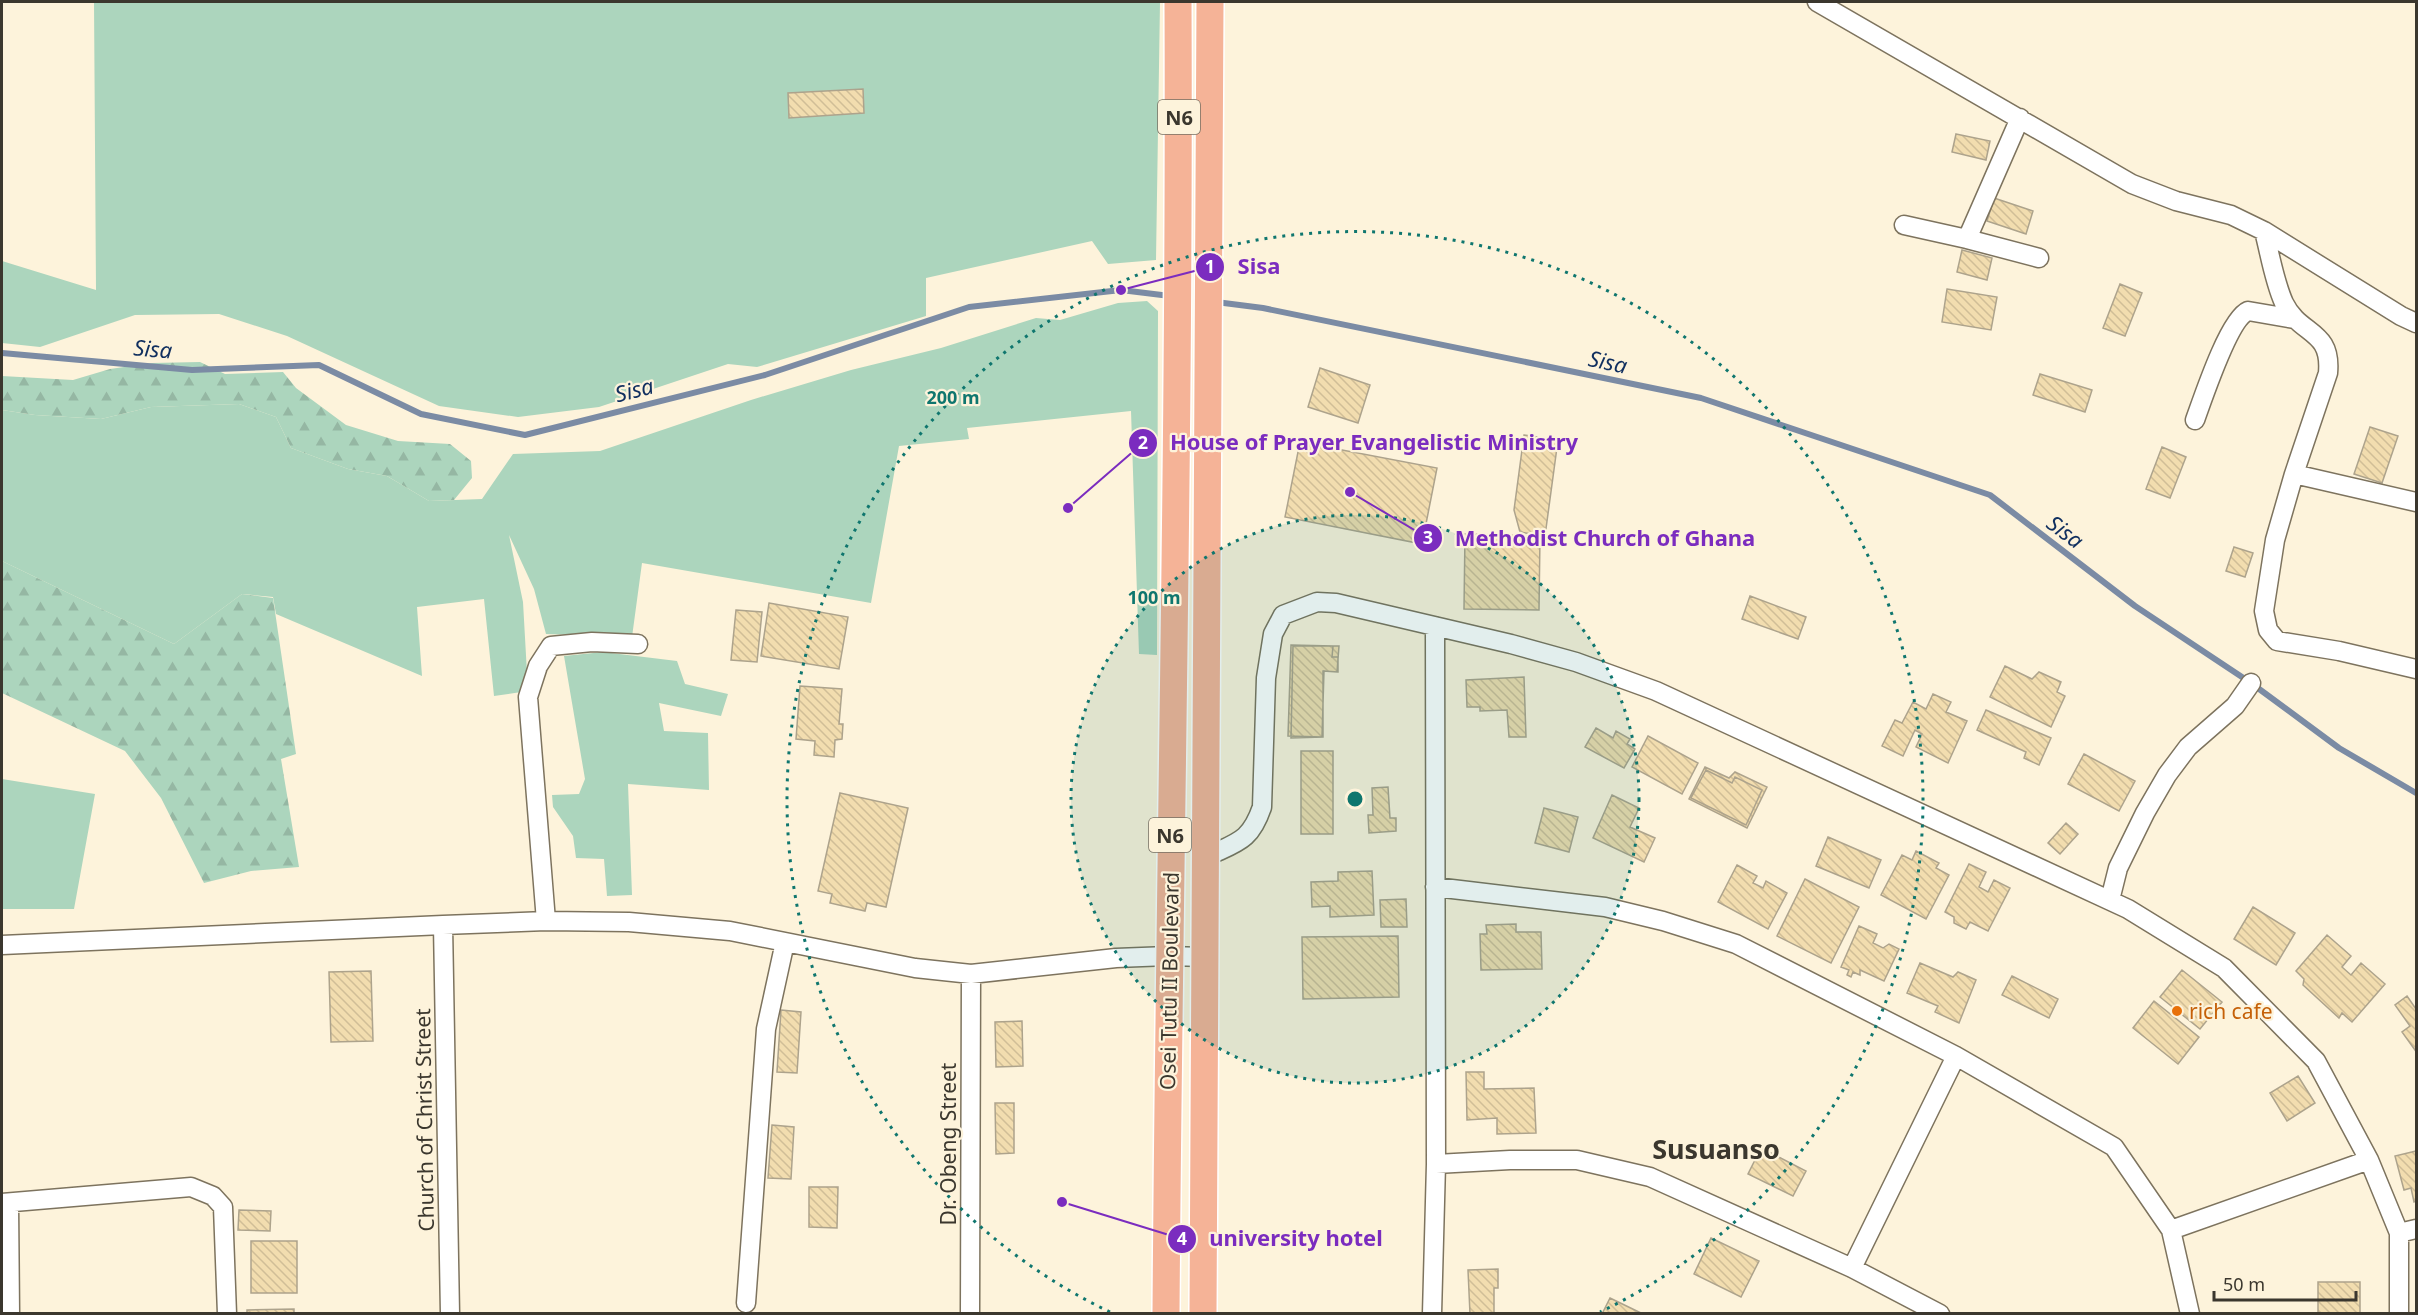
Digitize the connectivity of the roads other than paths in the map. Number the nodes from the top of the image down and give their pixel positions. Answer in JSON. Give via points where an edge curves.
{"nodes":[{"id":1,"x":1178,"y":2,"type":"edge"},
{"id":2,"x":1210,"y":2,"type":"edge"},
{"id":3,"x":1817,"y":2,"type":"edge"},
{"id":4,"x":2020,"y":118,"type":"junction"},
{"id":5,"x":1904,"y":225,"type":"dead end"},
{"id":6,"x":2264,"y":231,"type":"junction"},
{"id":7,"x":1967,"y":239,"type":"junction"},
{"id":8,"x":2039,"y":258,"type":"dead end"},
{"id":9,"x":2294,"y":319,"type":"junction"},
{"id":10,"x":2416,"y":323,"type":"edge"},
{"id":11,"x":2195,"y":420,"type":"dead end"},
{"id":12,"x":2294,"y":474,"type":"junction"},
{"id":13,"x":2416,"y":502,"type":"edge"},
{"id":14,"x":1435,"y":626,"type":"junction"},
{"id":15,"x":638,"y":644,"type":"dead end"},
{"id":16,"x":2416,"y":669,"type":"edge"},
{"id":17,"x":2251,"y":683,"type":"dead end"},
{"id":18,"x":1206,"y":856,"type":"junction"},
{"id":19,"x":1435,"y":887,"type":"junction"},
{"id":20,"x":2110,"y":900,"type":"junction"},
{"id":21,"x":546,"y":921,"type":"junction"},
{"id":22,"x":443,"y":925,"type":"junction"},
{"id":23,"x":785,"y":942,"type":"junction"},
{"id":24,"x":2,"y":945,"type":"edge"},
{"id":25,"x":1168,"y":956,"type":"junction"},
{"id":26,"x":1205,"y":957,"type":"junction"},
{"id":27,"x":971,"y":974,"type":"junction"},
{"id":28,"x":1956,"y":1056,"type":"junction"},
{"id":29,"x":2369,"y":1160,"type":"junction"},
{"id":30,"x":1436,"y":1164,"type":"junction"},
{"id":31,"x":5,"y":1203,"type":"edge"},
{"id":32,"x":2171,"y":1230,"type":"junction"},
{"id":33,"x":2408,"y":1231,"type":"edge"},
{"id":34,"x":1852,"y":1268,"type":"junction"},
{"id":35,"x":746,"y":1303,"type":"dead end"},
{"id":36,"x":10,"y":1314,"type":"edge"},
{"id":37,"x":227,"y":1314,"type":"edge"},
{"id":38,"x":450,"y":1314,"type":"edge"},
{"id":39,"x":970,"y":1314,"type":"edge"},
{"id":40,"x":1166,"y":1314,"type":"edge"},
{"id":41,"x":1203,"y":1314,"type":"edge"},
{"id":42,"x":1432,"y":1314,"type":"edge"},
{"id":43,"x":1940,"y":1314,"type":"edge"},
{"id":44,"x":2190,"y":1314,"type":"edge"},
{"id":45,"x":2399,"y":1314,"type":"edge"}],
"edges":[{"from":1,"to":25,"type":"highway","name":"Osei Tutu II Boulevard","number":"N6","via":[[1179,357]]},
{"from":2,"to":18,"type":"highway","name":"Osei Tutu II Boulevard","number":"N6"},
{"from":3,"to":4,"type":"street"},
{"from":4,"to":6,"type":"street","via":[[2132,184],[2176,201],[2231,214]]},
{"from":4,"to":7,"type":"street"},
{"from":5,"to":7,"type":"street"},
{"from":6,"to":9,"type":"street","via":[[2283,302]]},
{"from":6,"to":10,"type":"street"},
{"from":7,"to":8,"type":"street"},
{"from":9,"to":11,"type":"street","via":[[2248,311],[2241,314],[2228,336]]},
{"from":9,"to":12,"type":"street","via":[[2323,342],[2330,357]]},
{"from":12,"to":13,"type":"street"},
{"from":12,"to":16,"type":"street","via":[[2275,540],[2264,611],[2268,630],[2277,641]]},
{"from":14,"to":18,"type":"street","via":[[1336,603],[1317,602],[1283,615],[1273,634],[1266,678],[1262,807],[1255,827],[1242,840]]},
{"from":14,"to":19,"type":"street"},
{"from":14,"to":20,"type":"street","via":[[1576,662],[1656,691]]},
{"from":15,"to":21,"type":"street","via":[[592,642],[551,646],[538,666],[528,697]]},
{"from":17,"to":20,"type":"street","via":[[2235,706],[2188,747],[2167,775],[2118,868]]},
{"from":18,"to":26,"type":"highway","name":"Osei Tutu II Boulevard","number":"N6"},
{"from":19,"to":28,"type":"street","via":[[1605,907],[1736,944]]},
{"from":19,"to":30,"type":"street"},
{"from":20,"to":29,"type":"street","via":[[2224,968],[2316,1062]]},
{"from":21,"to":22,"type":"street"},
{"from":21,"to":23,"type":"street","via":[[672,924]]},
{"from":22,"to":24,"type":"street"},
{"from":22,"to":38,"type":"street","name":"Church of Christ Street"},
{"from":23,"to":27,"type":"street","via":[[915,968]]},
{"from":23,"to":35,"type":"street","via":[[766,1029]]},
{"from":25,"to":26,"type":"street"},
{"from":25,"to":27,"type":"street"},
{"from":25,"to":40,"type":"highway","name":"Osei Tutu II Boulevard","number":"N6"},
{"from":26,"to":41,"type":"highway","name":"Osei Tutu II Boulevard","number":"N6"},
{"from":27,"to":39,"type":"street","name":"Dr. Obeng Street"},
{"from":28,"to":32,"type":"street","via":[[2114,1147]]},
{"from":28,"to":34,"type":"street"},
{"from":29,"to":32,"type":"street"},
{"from":29,"to":33,"type":"street"},
{"from":30,"to":34,"type":"street","via":[[1577,1160],[1650,1177]]},
{"from":30,"to":42,"type":"street"},
{"from":31,"to":36,"type":"street"},
{"from":31,"to":37,"type":"street","via":[[191,1187],[213,1196],[223,1207]]},
{"from":32,"to":44,"type":"street"},
{"from":33,"to":45,"type":"street"},
{"from":34,"to":43,"type":"street"}]}
